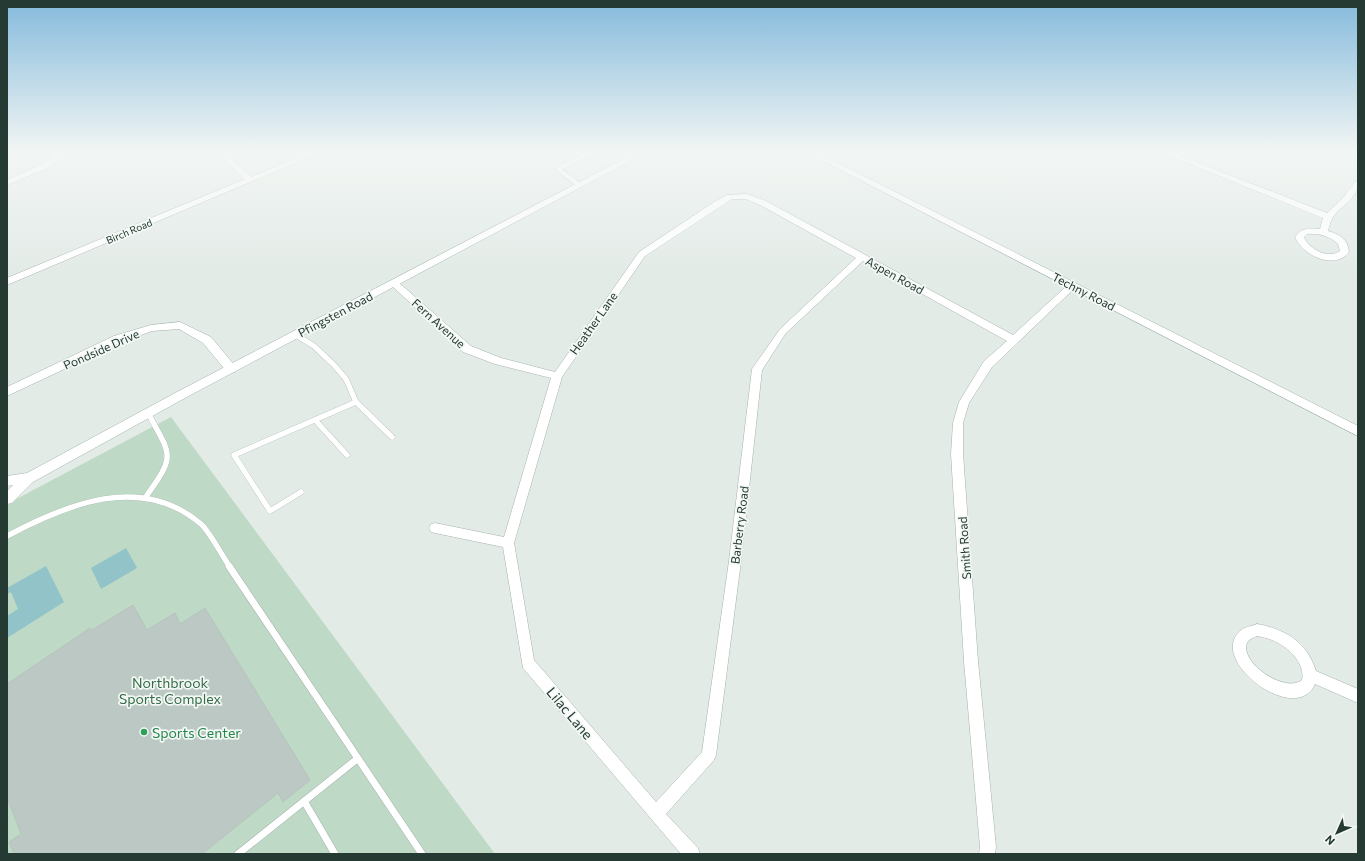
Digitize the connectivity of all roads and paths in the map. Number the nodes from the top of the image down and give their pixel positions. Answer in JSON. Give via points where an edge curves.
{"nodes":[{"id":1,"x":221,"y":192,"type":"edge"},
{"id":2,"x":565,"y":192,"type":"edge"},
{"id":3,"x":889,"y":192,"type":"edge"},
{"id":4,"x":1265,"y":192,"type":"edge"},
{"id":5,"x":1352,"y":192,"type":"edge"},
{"id":6,"x":776,"y":210,"type":"joint"},
{"id":7,"x":1328,"y":217,"type":"junction"},
{"id":8,"x":1323,"y":232,"type":"junction"},
{"id":9,"x":862,"y":257,"type":"junction"},
{"id":10,"x":7,"y":282,"type":"edge"},
{"id":11,"x":394,"y":283,"type":"junction"},
{"id":12,"x":1073,"y":285,"type":"junction"},
{"id":13,"x":296,"y":334,"type":"junction"},
{"id":14,"x":1014,"y":340,"type":"junction"},
{"id":15,"x":231,"y":369,"type":"junction"},
{"id":16,"x":557,"y":376,"type":"junction"},
{"id":17,"x":7,"y":392,"type":"edge"},
{"id":18,"x":356,"y":402,"type":"junction"},
{"id":19,"x":148,"y":413,"type":"junction"},
{"id":20,"x":315,"y":420,"type":"junction"},
{"id":21,"x":1358,"y":431,"type":"edge"},
{"id":22,"x":392,"y":437,"type":"dead end"},
{"id":23,"x":347,"y":455,"type":"dead end"},
{"id":24,"x":29,"y":478,"type":"junction"},
{"id":25,"x":7,"y":481,"type":"edge"},
{"id":26,"x":301,"y":492,"type":"dead end"},
{"id":27,"x":146,"y":498,"type":"junction"},
{"id":28,"x":7,"y":499,"type":"edge"},
{"id":29,"x":435,"y":528,"type":"dead end"},
{"id":30,"x":7,"y":536,"type":"edge"},
{"id":31,"x":508,"y":543,"type":"junction"},
{"id":32,"x":1310,"y":675,"type":"junction"},
{"id":33,"x":1358,"y":696,"type":"edge"},
{"id":34,"x":356,"y":759,"type":"junction"},
{"id":35,"x":304,"y":801,"type":"junction"},
{"id":36,"x":656,"y":814,"type":"junction"},
{"id":37,"x":238,"y":854,"type":"edge"},
{"id":38,"x":335,"y":854,"type":"edge"},
{"id":39,"x":422,"y":854,"type":"edge"},
{"id":40,"x":692,"y":854,"type":"edge"},
{"id":41,"x":986,"y":854,"type":"edge"}],
"edges":[{"from":1,"to":10,"type":"street","name":"Birch Road"},
{"from":2,"to":11,"type":"main road","name":"Pfingsten Road"},
{"from":3,"to":12,"type":"main road","name":"Techny Road"},
{"from":4,"to":7,"type":"street"},
{"from":5,"to":7,"type":"street"},
{"from":6,"to":9,"type":"street","name":"Aspen Road"},
{"from":6,"to":16,"type":"street","name":"Heather Lane","via":[[754,198],[730,197],[642,254]]},
{"from":7,"to":8,"type":"street"},
{"from":8,"to":8,"type":"street","via":[[1304,232],[1299,237],[1307,248],[1320,254],[1333,257],[1343,254],[1344,245]]},
{"from":9,"to":14,"type":"street","name":"Aspen Road"},
{"from":9,"to":36,"type":"street","name":"Barberry Road","via":[[783,331],[757,368],[709,755]]},
{"from":11,"to":13,"type":"main road","name":"Pfingsten Road"},
{"from":11,"to":16,"type":"street","name":"Fern Avenue","via":[[467,349],[499,361]]},
{"from":12,"to":14,"type":"street","name":"Smith Road"},
{"from":12,"to":21,"type":"main road","name":"Techny Road"},
{"from":13,"to":15,"type":"main road","name":"Pfingsten Road"},
{"from":13,"to":18,"type":"lane","via":[[314,346],[346,378]]},
{"from":14,"to":41,"type":"street","name":"Smith Road","via":[[988,364],[964,402],[958,423],[957,454],[971,661],[988,847]]},
{"from":15,"to":17,"type":"street","name":"Pondside Drive","via":[[207,340],[180,325],[151,328],[118,339]]},
{"from":15,"to":19,"type":"main road","name":"Pfingsten Road"},
{"from":16,"to":31,"type":"street","name":"Heather Lane"},
{"from":18,"to":20,"type":"lane"},
{"from":18,"to":22,"type":"lane"},
{"from":19,"to":24,"type":"main road","name":"Pfingsten Road"},
{"from":19,"to":27,"type":"lane","via":[[167,448],[167,456],[164,467]]},
{"from":20,"to":23,"type":"lane"},
{"from":20,"to":26,"type":"lane","via":[[234,455],[270,511]]},
{"from":24,"to":25,"type":"main road","name":"Pfingsten Road"},
{"from":24,"to":28,"type":"main road","name":"Pfingsten Road"},
{"from":27,"to":30,"type":"lane","via":[[104,498],[76,505],[32,522]]},
{"from":27,"to":34,"type":"lane","via":[[170,505],[202,525]]},
{"from":29,"to":31,"type":"street"},
{"from":31,"to":36,"type":"street","name":"Lilac Lane","via":[[528,663]]},
{"from":32,"to":32,"type":"street","via":[[1303,656],[1292,644],[1278,635],[1257,630],[1243,638],[1240,648],[1246,665],[1255,676],[1268,685],[1288,692],[1299,690],[1307,684]]},
{"from":32,"to":33,"type":"street"},
{"from":34,"to":35,"type":"lane"},
{"from":34,"to":39,"type":"lane"},
{"from":35,"to":37,"type":"lane"},
{"from":35,"to":38,"type":"lane"},
{"from":36,"to":40,"type":"street","name":"Lilac Lane"}]}
